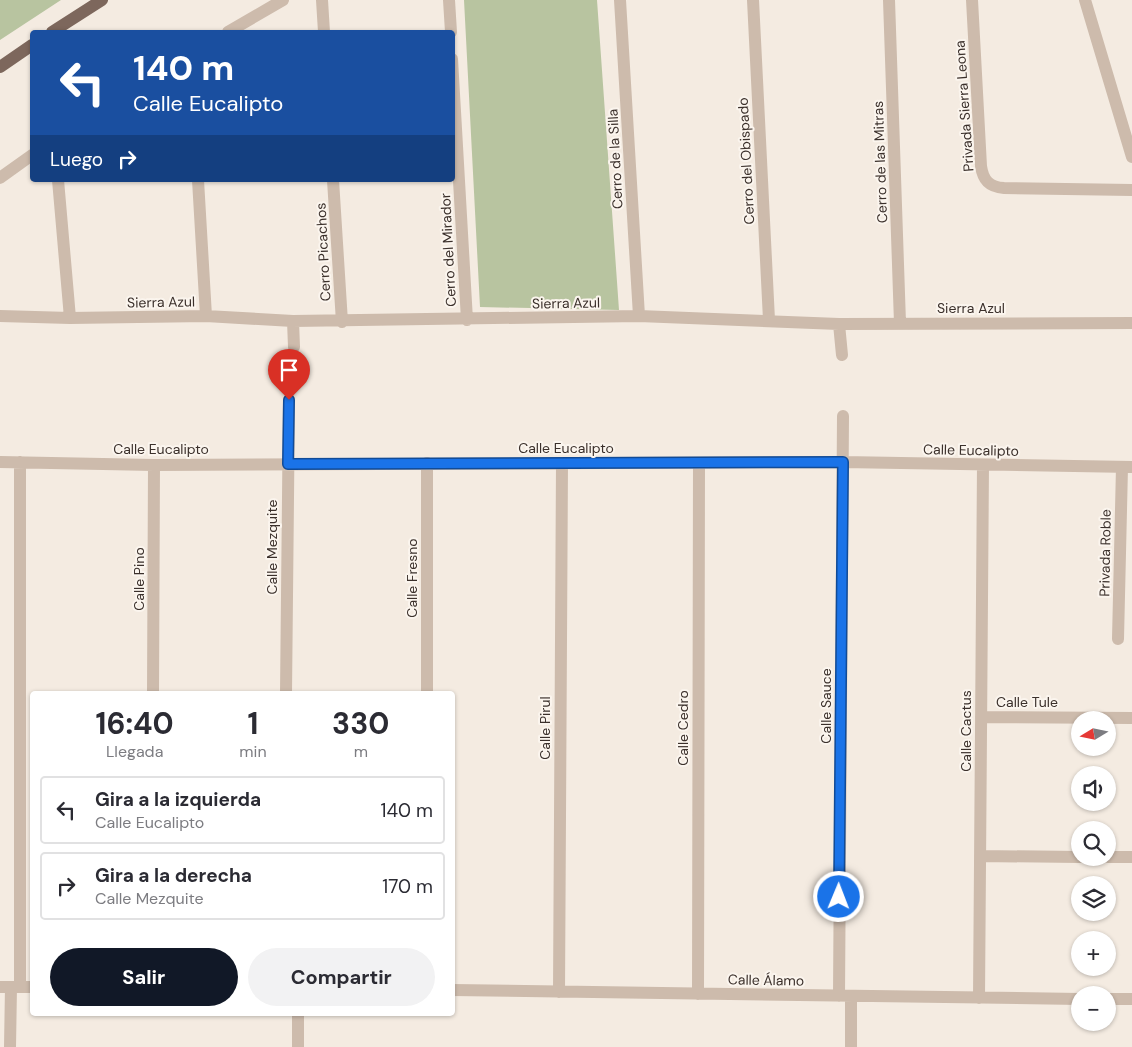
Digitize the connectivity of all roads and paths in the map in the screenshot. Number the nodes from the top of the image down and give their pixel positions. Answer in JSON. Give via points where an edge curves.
{"nodes":[{"id":1,"x":102,"y":0,"type":"edge"},
{"id":2,"x":283,"y":0,"type":"edge"},
{"id":3,"x":322,"y":0,"type":"edge"},
{"id":4,"x":449,"y":0,"type":"edge"},
{"id":5,"x":620,"y":0,"type":"edge"},
{"id":6,"x":753,"y":0,"type":"edge"},
{"id":7,"x":889,"y":0,"type":"edge"},
{"id":8,"x":972,"y":0,"type":"edge"},
{"id":9,"x":1085,"y":0,"type":"edge"},
{"id":10,"x":55,"y":30,"type":"edge"},
{"id":11,"x":231,"y":30,"type":"edge"},
{"id":12,"x":324,"y":30,"type":"edge"},
{"id":13,"x":451,"y":30,"type":"edge"},
{"id":14,"x":30,"y":46,"type":"edge"},
{"id":15,"x":0,"y":66,"type":"edge"},
{"id":16,"x":455,"y":111,"type":"edge"},
{"id":17,"x":30,"y":156,"type":"edge"},
{"id":18,"x":1132,"y":156,"type":"edge"},
{"id":19,"x":0,"y":178,"type":"edge"},
{"id":20,"x":58,"y":182,"type":"edge"},
{"id":21,"x":198,"y":182,"type":"edge"},
{"id":22,"x":333,"y":182,"type":"edge"},
{"id":23,"x":1132,"y":190,"type":"edge"},
{"id":24,"x":0,"y":316,"type":"edge"},
{"id":25,"x":206,"y":316,"type":"junction"},
{"id":26,"x":639,"y":316,"type":"junction"},
{"id":27,"x":70,"y":318,"type":"junction"},
{"id":28,"x":467,"y":320,"type":"junction"},
{"id":29,"x":769,"y":320,"type":"junction"},
{"id":30,"x":293,"y":322,"type":"junction"},
{"id":31,"x":342,"y":322,"type":"junction"},
{"id":32,"x":900,"y":323,"type":"junction"},
{"id":33,"x":1132,"y":323,"type":"edge"},
{"id":34,"x":839,"y":324,"type":"junction"},
{"id":35,"x":294,"y":346,"type":"dead end"},
{"id":36,"x":842,"y":355,"type":"dead end"},
{"id":37,"x":289,"y":400,"type":"dead end"},
{"id":38,"x":844,"y":416,"type":"dead end"},
{"id":39,"x":0,"y":462,"type":"edge"},
{"id":40,"x":20,"y":462,"type":"junction"},
{"id":41,"x":843,"y":462,"type":"junction"},
{"id":42,"x":427,"y":463,"type":"junction"},
{"id":43,"x":699,"y":463,"type":"junction"},
{"id":44,"x":154,"y":464,"type":"junction"},
{"id":45,"x":288,"y":464,"type":"junction"},
{"id":46,"x":562,"y":464,"type":"junction"},
{"id":47,"x":984,"y":465,"type":"junction"},
{"id":48,"x":1127,"y":467,"type":"edge"},
{"id":49,"x":1126,"y":576,"type":"edge"},
{"id":50,"x":1118,"y":639,"type":"dead end"},
{"id":51,"x":153,"y":691,"type":"edge"},
{"id":52,"x":286,"y":691,"type":"edge"},
{"id":53,"x":427,"y":691,"type":"edge"},
{"id":54,"x":982,"y":717,"type":"junction"},
{"id":55,"x":1132,"y":718,"type":"edge"},
{"id":56,"x":980,"y":856,"type":"junction"},
{"id":57,"x":1071,"y":857,"type":"edge"},
{"id":58,"x":1116,"y":857,"type":"edge"},
{"id":59,"x":1132,"y":857,"type":"edge"},
{"id":60,"x":16,"y":987,"type":"edge"},
{"id":61,"x":455,"y":990,"type":"edge"},
{"id":62,"x":559,"y":992,"type":"junction"},
{"id":63,"x":698,"y":994,"type":"junction"},
{"id":64,"x":845,"y":996,"type":"junction"},
{"id":65,"x":979,"y":998,"type":"junction"},
{"id":66,"x":1071,"y":999,"type":"edge"},
{"id":67,"x":1116,"y":999,"type":"edge"},
{"id":68,"x":1132,"y":999,"type":"edge"},
{"id":69,"x":298,"y":1016,"type":"edge"},
{"id":70,"x":10,"y":1047,"type":"edge"},
{"id":71,"x":298,"y":1047,"type":"edge"},
{"id":72,"x":851,"y":1047,"type":"edge"}],
"edges":[{"from":1,"to":10,"type":"main road"},
{"from":2,"to":11,"type":"street"},
{"from":3,"to":12,"type":"street"},
{"from":4,"to":13,"type":"street"},
{"from":5,"to":26,"type":"street","name":"Cerro de la Silla"},
{"from":6,"to":29,"type":"street","name":"Cerro del Obispado"},
{"from":7,"to":32,"type":"street","name":"Cerro de las Mitras"},
{"from":8,"to":23,"type":"street","name":"Privada Sierra Leona","via":[[981,166],[982,175],[988,183],[994,188]]},
{"from":9,"to":18,"type":"street"},
{"from":14,"to":15,"type":"main road"},
{"from":16,"to":28,"type":"street","name":"Cerro del Mirador"},
{"from":17,"to":19,"type":"street"},
{"from":20,"to":27,"type":"street"},
{"from":21,"to":25,"type":"street"},
{"from":22,"to":31,"type":"street","name":"Cerro Picachos"},
{"from":24,"to":27,"type":"street","name":"Sierra Azul"},
{"from":25,"to":27,"type":"street","name":"Sierra Azul"},
{"from":25,"to":30,"type":"street","name":"Sierra Azul"},
{"from":26,"to":28,"type":"street","name":"Sierra Azul"},
{"from":26,"to":29,"type":"street","name":"Sierra Azul"},
{"from":28,"to":31,"type":"street","name":"Sierra Azul"},
{"from":29,"to":34,"type":"street","name":"Sierra Azul"},
{"from":30,"to":31,"type":"street","name":"Sierra Azul"},
{"from":30,"to":35,"type":"street"},
{"from":32,"to":33,"type":"street","name":"Sierra Azul"},
{"from":32,"to":34,"type":"street","name":"Sierra Azul"},
{"from":34,"to":36,"type":"street"},
{"from":37,"to":45,"type":"street","name":"Calle Mezquite"},
{"from":38,"to":41,"type":"street","name":"Calle Sauce"},
{"from":39,"to":40,"type":"street","name":"Calle Eucalipto"},
{"from":40,"to":44,"type":"street","name":"Calle Eucalipto"},
{"from":40,"to":60,"type":"street"},
{"from":41,"to":43,"type":"street","name":"Calle Eucalipto"},
{"from":41,"to":47,"type":"street","name":"Calle Eucalipto"},
{"from":41,"to":64,"type":"street","name":"Calle Sauce"},
{"from":42,"to":45,"type":"street","name":"Calle Eucalipto"},
{"from":42,"to":46,"type":"street","name":"Calle Eucalipto"},
{"from":42,"to":53,"type":"street","name":"Calle Fresno"},
{"from":43,"to":46,"type":"street","name":"Calle Eucalipto"},
{"from":43,"to":63,"type":"street","name":"Calle Cedro"},
{"from":44,"to":45,"type":"street","name":"Calle Eucalipto"},
{"from":44,"to":51,"type":"street","name":"Calle Pino"},
{"from":45,"to":52,"type":"street","name":"Calle Mezquite"},
{"from":46,"to":62,"type":"street","name":"Calle Pirul"},
{"from":47,"to":48,"type":"street","name":"Calle Eucalipto"},
{"from":47,"to":54,"type":"street","name":"Calle Cactus"},
{"from":48,"to":49,"type":"street","name":"Privada Roble"},
{"from":49,"to":50,"type":"street","name":"Privada Roble"},
{"from":54,"to":55,"type":"street","name":"Calle Tule"},
{"from":54,"to":56,"type":"street","name":"Calle Cactus"},
{"from":56,"to":57,"type":"street"},
{"from":56,"to":65,"type":"street","name":"Calle Cactus"},
{"from":58,"to":59,"type":"street"},
{"from":60,"to":70,"type":"street"},
{"from":61,"to":62,"type":"street","name":"Calle Álamo"},
{"from":62,"to":63,"type":"street","name":"Calle Álamo"},
{"from":63,"to":64,"type":"street","name":"Calle Álamo"},
{"from":64,"to":65,"type":"street","name":"Calle Álamo"},
{"from":64,"to":72,"type":"street","name":"Calle Sauce"},
{"from":65,"to":66,"type":"street","name":"Calle Álamo"},
{"from":67,"to":68,"type":"street"},
{"from":69,"to":71,"type":"street"}]}
